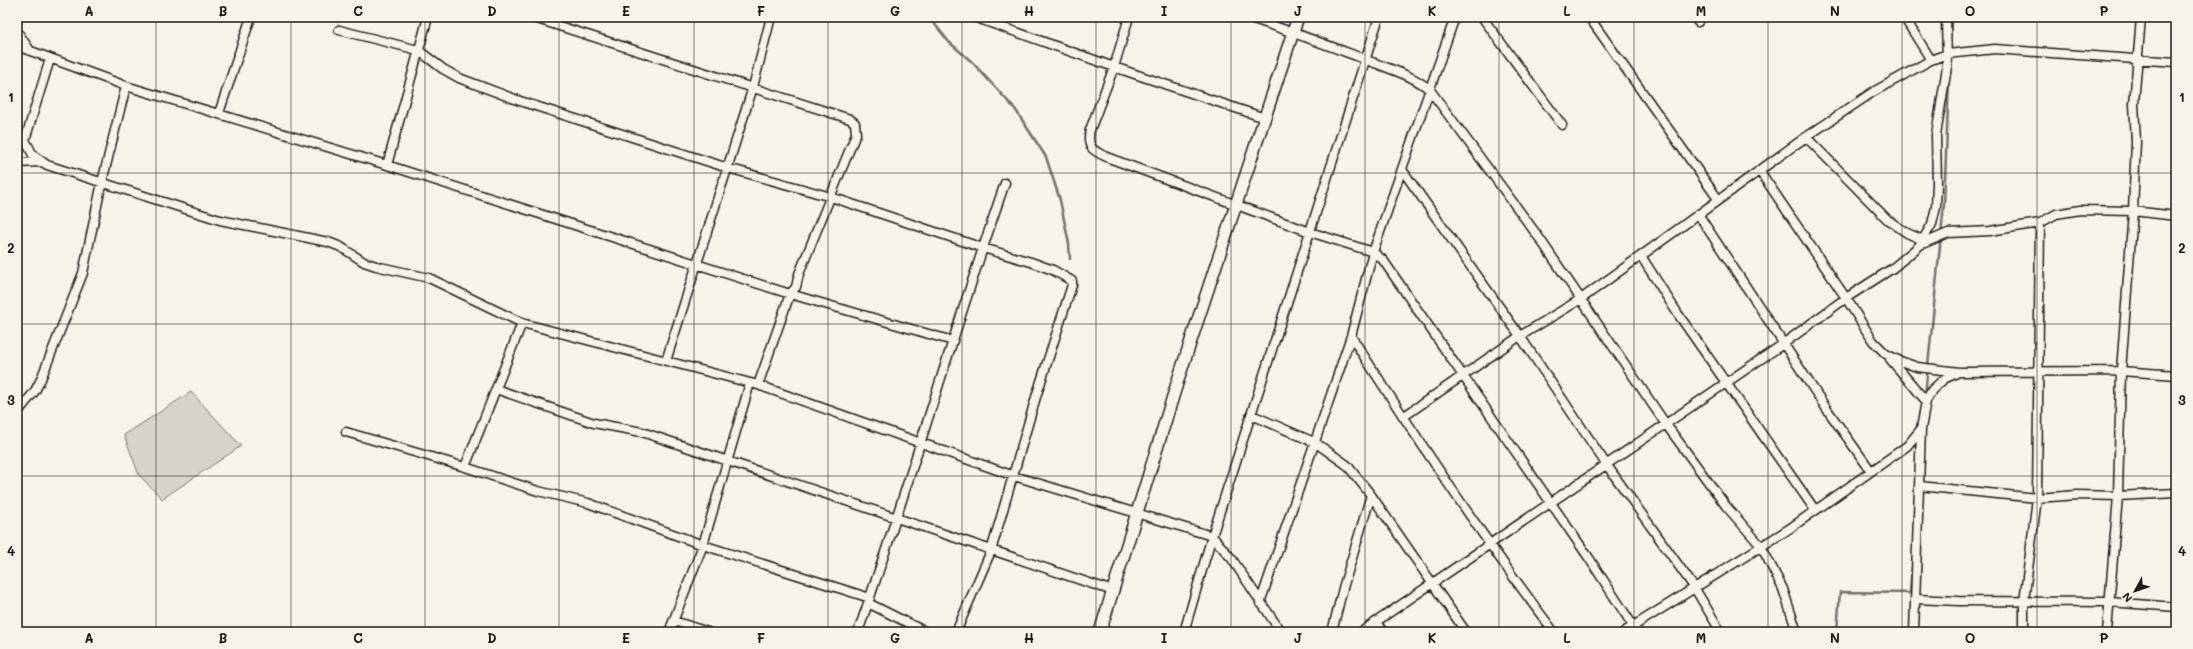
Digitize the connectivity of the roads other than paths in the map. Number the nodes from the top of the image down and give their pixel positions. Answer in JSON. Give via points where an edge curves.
{"nodes":[{"id":1,"x":252,"y":17,"type":"edge"},
{"id":2,"x":428,"y":17,"type":"edge"},
{"id":3,"x":532,"y":17,"type":"edge"},
{"id":4,"x":771,"y":17,"type":"edge"},
{"id":5,"x":974,"y":17,"type":"edge"},
{"id":6,"x":1129,"y":17,"type":"edge"},
{"id":7,"x":1247,"y":17,"type":"edge"},
{"id":8,"x":1298,"y":17,"type":"edge"},
{"id":9,"x":1379,"y":17,"type":"edge"},
{"id":10,"x":1456,"y":17,"type":"edge"},
{"id":11,"x":1482,"y":17,"type":"edge"},
{"id":12,"x":1588,"y":17,"type":"edge"},
{"id":13,"x":1904,"y":17,"type":"edge"},
{"id":14,"x":1946,"y":17,"type":"edge"},
{"id":15,"x":2141,"y":17,"type":"edge"},
{"id":16,"x":339,"y":30,"type":"dead end"},
{"id":17,"x":17,"y":31,"type":"edge"},
{"id":18,"x":1294,"y":32,"type":"junction"},
{"id":19,"x":17,"y":46,"type":"edge"},
{"id":20,"x":29,"y":50,"type":"junction"},
{"id":21,"x":418,"y":50,"type":"junction"},
{"id":22,"x":1947,"y":54,"type":"junction"},
{"id":23,"x":50,"y":59,"type":"junction"},
{"id":24,"x":1365,"y":59,"type":"junction"},
{"id":25,"x":1931,"y":60,"type":"junction"},
{"id":26,"x":2139,"y":60,"type":"junction"},
{"id":27,"x":2176,"y":62,"type":"edge"},
{"id":28,"x":1114,"y":67,"type":"junction"},
{"id":29,"x":126,"y":86,"type":"junction"},
{"id":30,"x":753,"y":87,"type":"junction"},
{"id":31,"x":1430,"y":90,"type":"junction"},
{"id":32,"x":220,"y":113,"type":"junction"},
{"id":33,"x":1265,"y":118,"type":"junction"},
{"id":34,"x":1562,"y":124,"type":"dead end"},
{"id":35,"x":1806,"y":137,"type":"junction"},
{"id":36,"x":42,"y":162,"type":"junction"},
{"id":37,"x":17,"y":163,"type":"edge"},
{"id":38,"x":387,"y":165,"type":"junction"},
{"id":39,"x":728,"y":168,"type":"junction"},
{"id":40,"x":1759,"y":170,"type":"junction"},
{"id":41,"x":1403,"y":171,"type":"junction"},
{"id":42,"x":102,"y":182,"type":"junction"},
{"id":43,"x":1005,"y":184,"type":"dead end"},
{"id":44,"x":831,"y":197,"type":"junction"},
{"id":45,"x":1718,"y":199,"type":"junction"},
{"id":46,"x":1236,"y":206,"type":"junction"},
{"id":47,"x":2133,"y":211,"type":"junction"},
{"id":48,"x":1698,"y":214,"type":"junction"},
{"id":49,"x":2176,"y":216,"type":"edge"},
{"id":50,"x":2040,"y":223,"type":"junction"},
{"id":51,"x":1310,"y":232,"type":"junction"},
{"id":52,"x":1921,"y":243,"type":"junction"},
{"id":53,"x":982,"y":248,"type":"junction"},
{"id":54,"x":1373,"y":252,"type":"junction"},
{"id":55,"x":1641,"y":256,"type":"junction"},
{"id":56,"x":698,"y":265,"type":"junction"},
{"id":57,"x":790,"y":294,"type":"junction"},
{"id":58,"x":1846,"y":298,"type":"junction"},
{"id":59,"x":1581,"y":299,"type":"junction"},
{"id":60,"x":522,"y":322,"type":"junction"},
{"id":61,"x":1351,"y":336,"type":"junction"},
{"id":62,"x":1520,"y":336,"type":"junction"},
{"id":63,"x":953,"y":341,"type":"junction"},
{"id":64,"x":1783,"y":344,"type":"junction"},
{"id":65,"x":1886,"y":354,"type":"junction"},
{"id":66,"x":666,"y":361,"type":"junction"},
{"id":67,"x":2038,"y":371,"type":"junction"},
{"id":68,"x":2120,"y":371,"type":"junction"},
{"id":69,"x":1959,"y":372,"type":"junction"},
{"id":70,"x":1462,"y":376,"type":"junction"},
{"id":71,"x":2176,"y":376,"type":"edge"},
{"id":72,"x":1725,"y":382,"type":"junction"},
{"id":73,"x":754,"y":384,"type":"junction"},
{"id":74,"x":496,"y":389,"type":"junction"},
{"id":75,"x":1926,"y":401,"type":"junction"},
{"id":76,"x":17,"y":413,"type":"edge"},
{"id":77,"x":1252,"y":415,"type":"junction"},
{"id":78,"x":1403,"y":417,"type":"junction"},
{"id":79,"x":1665,"y":423,"type":"junction"},
{"id":80,"x":1921,"y":429,"type":"junction"},
{"id":81,"x":346,"y":432,"type":"dead end"},
{"id":82,"x":1316,"y":443,"type":"junction"},
{"id":83,"x":921,"y":444,"type":"junction"},
{"id":84,"x":729,"y":460,"type":"junction"},
{"id":85,"x":1606,"y":464,"type":"junction"},
{"id":86,"x":465,"y":467,"type":"junction"},
{"id":87,"x":1871,"y":471,"type":"junction"},
{"id":88,"x":1014,"y":476,"type":"junction"},
{"id":89,"x":1919,"y":486,"type":"junction"},
{"id":90,"x":2176,"y":493,"type":"edge"},
{"id":91,"x":1371,"y":495,"type":"junction"},
{"id":92,"x":2118,"y":496,"type":"junction"},
{"id":93,"x":2037,"y":498,"type":"junction"},
{"id":94,"x":1550,"y":504,"type":"junction"},
{"id":95,"x":1815,"y":510,"type":"junction"},
{"id":96,"x":1137,"y":512,"type":"junction"},
{"id":97,"x":897,"y":519,"type":"junction"},
{"id":98,"x":1212,"y":536,"type":"junction"},
{"id":99,"x":1489,"y":544,"type":"junction"},
{"id":100,"x":703,"y":545,"type":"junction"},
{"id":101,"x":1761,"y":546,"type":"junction"},
{"id":102,"x":991,"y":551,"type":"junction"},
{"id":103,"x":1433,"y":584,"type":"junction"},
{"id":104,"x":1694,"y":587,"type":"junction"},
{"id":105,"x":1113,"y":591,"type":"junction"},
{"id":106,"x":1916,"y":599,"type":"junction"},
{"id":107,"x":869,"y":601,"type":"junction"},
{"id":108,"x":2024,"y":601,"type":"junction"},
{"id":109,"x":1260,"y":602,"type":"junction"},
{"id":110,"x":2109,"y":602,"type":"junction"},
{"id":111,"x":2176,"y":607,"type":"edge"},
{"id":112,"x":674,"y":621,"type":"junction"},
{"id":113,"x":1376,"y":622,"type":"junction"},
{"id":114,"x":1635,"y":629,"type":"edge"},
{"id":115,"x":669,"y":632,"type":"edge"},
{"id":116,"x":708,"y":632,"type":"edge"},
{"id":117,"x":858,"y":632,"type":"edge"},
{"id":118,"x":926,"y":632,"type":"edge"},
{"id":119,"x":956,"y":632,"type":"edge"},
{"id":120,"x":1100,"y":632,"type":"edge"},
{"id":121,"x":1184,"y":632,"type":"edge"},
{"id":122,"x":1281,"y":632,"type":"edge"},
{"id":123,"x":1332,"y":632,"type":"edge"},
{"id":124,"x":1362,"y":632,"type":"edge"},
{"id":125,"x":1383,"y":632,"type":"edge"},
{"id":126,"x":1466,"y":632,"type":"edge"},
{"id":127,"x":1554,"y":632,"type":"edge"},
{"id":128,"x":1624,"y":632,"type":"edge"},
{"id":129,"x":1721,"y":632,"type":"edge"},
{"id":130,"x":1798,"y":632,"type":"edge"},
{"id":131,"x":1914,"y":632,"type":"edge"},
{"id":132,"x":2024,"y":632,"type":"edge"},
{"id":133,"x":2107,"y":632,"type":"edge"}],
"edges":[{"from":1,"to":32,"type":"street"},
{"from":2,"to":21,"type":"street"},
{"from":3,"to":30,"type":"street"},
{"from":4,"to":30,"type":"street"},
{"from":5,"to":28,"type":"street"},
{"from":6,"to":28,"type":"street"},
{"from":7,"to":18,"type":"street"},
{"from":8,"to":18,"type":"main road"},
{"from":9,"to":24,"type":"street"},
{"from":10,"to":31,"type":"street"},
{"from":11,"to":34,"type":"street"},
{"from":12,"to":45,"type":"street"},
{"from":13,"to":25,"type":"street"},
{"from":14,"to":22,"type":"street"},
{"from":15,"to":26,"type":"street"},
{"from":16,"to":21,"type":"street"},
{"from":17,"to":20,"type":"street"},
{"from":18,"to":24,"type":"street"},
{"from":18,"to":33,"type":"main road"},
{"from":19,"to":20,"type":"street"},
{"from":20,"to":23,"type":"street"},
{"from":21,"to":38,"type":"street"},
{"from":21,"to":39,"type":"street","via":[[459,78],[497,93]]},
{"from":22,"to":25,"type":"street"},
{"from":22,"to":26,"type":"street","via":[[1995,49]]},
{"from":22,"to":52,"type":"street","via":[[1936,135],[1936,207],[1932,224]]},
{"from":23,"to":29,"type":"street"},
{"from":23,"to":36,"type":"street","via":[[25,140],[29,150]]},
{"from":24,"to":31,"type":"street","via":[[1420,82]]},
{"from":24,"to":51,"type":"street"},
{"from":25,"to":35,"type":"street","via":[[1873,92]]},
{"from":26,"to":27,"type":"street"},
{"from":26,"to":47,"type":"street","via":[[2134,104],[2136,142]]},
{"from":28,"to":33,"type":"street"},
{"from":28,"to":46,"type":"street","via":[[1090,130],[1088,140],[1092,150]]},
{"from":29,"to":32,"type":"street"},
{"from":29,"to":42,"type":"street"},
{"from":30,"to":39,"type":"street"},
{"from":30,"to":44,"type":"street","via":[[850,119],[855,123],[856,134]]},
{"from":31,"to":41,"type":"street"},
{"from":31,"to":59,"type":"street"},
{"from":32,"to":38,"type":"street"},
{"from":33,"to":46,"type":"main road"},
{"from":35,"to":40,"type":"street"},
{"from":35,"to":52,"type":"street","via":[[1888,220]]},
{"from":36,"to":37,"type":"street"},
{"from":36,"to":42,"type":"street"},
{"from":38,"to":56,"type":"street"},
{"from":39,"to":44,"type":"street"},
{"from":39,"to":56,"type":"street"},
{"from":40,"to":45,"type":"street"},
{"from":40,"to":58,"type":"street"},
{"from":41,"to":54,"type":"street"},
{"from":41,"to":62,"type":"street"},
{"from":42,"to":60,"type":"street","via":[[220,220],[328,242],[370,264],[429,278]]},
{"from":42,"to":76,"type":"street","via":[[83,273],[41,379],[35,391]]},
{"from":43,"to":53,"type":"street"},
{"from":44,"to":53,"type":"street"},
{"from":44,"to":57,"type":"street","via":[[796,287]]},
{"from":45,"to":48,"type":"street"},
{"from":46,"to":51,"type":"street"},
{"from":46,"to":96,"type":"main road"},
{"from":47,"to":49,"type":"street"},
{"from":47,"to":50,"type":"street","via":[[2080,210],[2056,214]]},
{"from":47,"to":68,"type":"street"},
{"from":48,"to":55,"type":"street"},
{"from":48,"to":64,"type":"street"},
{"from":50,"to":52,"type":"street","via":[[1990,231],[1948,233]]},
{"from":50,"to":67,"type":"street"},
{"from":51,"to":54,"type":"street"},
{"from":51,"to":77,"type":"street"},
{"from":52,"to":58,"type":"street","via":[[1893,268]]},
{"from":53,"to":63,"type":"street"},
{"from":53,"to":88,"type":"street","via":[[1053,270],[1067,278],[1072,285]]},
{"from":54,"to":61,"type":"street"},
{"from":54,"to":70,"type":"street","via":[[1390,269]]},
{"from":55,"to":59,"type":"street"},
{"from":55,"to":72,"type":"street"},
{"from":56,"to":57,"type":"street"},
{"from":56,"to":66,"type":"street","via":[[679,315]]},
{"from":57,"to":63,"type":"street"},
{"from":57,"to":73,"type":"street"},
{"from":58,"to":64,"type":"street"},
{"from":58,"to":65,"type":"street","via":[[1873,341]]},
{"from":59,"to":62,"type":"street"},
{"from":59,"to":79,"type":"street"},
{"from":60,"to":66,"type":"street"},
{"from":60,"to":74,"type":"street"},
{"from":61,"to":78,"type":"street"},
{"from":61,"to":82,"type":"street"},
{"from":62,"to":70,"type":"street"},
{"from":62,"to":85,"type":"street"},
{"from":63,"to":83,"type":"street"},
{"from":64,"to":72,"type":"street"},
{"from":64,"to":87,"type":"street"},
{"from":65,"to":69,"type":"street","via":[[1917,367]]},
{"from":65,"to":75,"type":"street"},
{"from":66,"to":73,"type":"street"},
{"from":67,"to":68,"type":"street"},
{"from":67,"to":69,"type":"street"},
{"from":67,"to":93,"type":"street"},
{"from":68,"to":71,"type":"street"},
{"from":68,"to":92,"type":"street"},
{"from":69,"to":75,"type":"street","via":[[1932,390]]},
{"from":70,"to":78,"type":"street"},
{"from":70,"to":94,"type":"street"},
{"from":72,"to":79,"type":"street"},
{"from":72,"to":95,"type":"street"},
{"from":73,"to":83,"type":"street"},
{"from":73,"to":84,"type":"street"},
{"from":74,"to":84,"type":"street","via":[[594,423],[642,432]]},
{"from":74,"to":86,"type":"street"},
{"from":75,"to":80,"type":"street"},
{"from":77,"to":82,"type":"street"},
{"from":77,"to":98,"type":"street"},
{"from":78,"to":99,"type":"street"},
{"from":79,"to":85,"type":"street"},
{"from":79,"to":101,"type":"street","via":[[1726,506]]},
{"from":80,"to":87,"type":"street","via":[[1907,446]]},
{"from":80,"to":89,"type":"street"},
{"from":81,"to":86,"type":"street"},
{"from":82,"to":91,"type":"street","via":[[1348,465]]},
{"from":82,"to":109,"type":"street"},
{"from":83,"to":88,"type":"street"},
{"from":83,"to":97,"type":"street"},
{"from":84,"to":97,"type":"street"},
{"from":84,"to":100,"type":"street"},
{"from":85,"to":94,"type":"street"},
{"from":85,"to":104,"type":"street"},
{"from":86,"to":100,"type":"street","via":[[538,491],[594,505]]},
{"from":87,"to":95,"type":"street"},
{"from":88,"to":96,"type":"street"},
{"from":88,"to":102,"type":"street"},
{"from":89,"to":93,"type":"street"},
{"from":89,"to":106,"type":"street"},
{"from":90,"to":92,"type":"street"},
{"from":91,"to":103,"type":"street"},
{"from":91,"to":123,"type":"street"},
{"from":92,"to":93,"type":"street","via":[[2076,495]]},
{"from":92,"to":110,"type":"street"},
{"from":93,"to":108,"type":"street"},
{"from":94,"to":99,"type":"street"},
{"from":94,"to":114,"type":"street"},
{"from":95,"to":101,"type":"street"},
{"from":96,"to":98,"type":"street"},
{"from":96,"to":105,"type":"main road"},
{"from":97,"to":102,"type":"street"},
{"from":97,"to":107,"type":"street"},
{"from":98,"to":109,"type":"street","via":[[1232,559]]},
{"from":98,"to":121,"type":"street"},
{"from":99,"to":103,"type":"street"},
{"from":99,"to":127,"type":"street"},
{"from":100,"to":107,"type":"street"},
{"from":100,"to":112,"type":"street"},
{"from":101,"to":104,"type":"street"},
{"from":101,"to":130,"type":"street","via":[[1783,589]]},
{"from":102,"to":105,"type":"street"},
{"from":102,"to":119,"type":"street"},
{"from":103,"to":113,"type":"street"},
{"from":103,"to":126,"type":"street"},
{"from":104,"to":114,"type":"street"},
{"from":104,"to":129,"type":"street"},
{"from":105,"to":120,"type":"main road"},
{"from":106,"to":108,"type":"street"},
{"from":106,"to":131,"type":"street"},
{"from":107,"to":117,"type":"street"},
{"from":107,"to":118,"type":"street"},
{"from":108,"to":110,"type":"street"},
{"from":108,"to":132,"type":"street"},
{"from":109,"to":122,"type":"street"},
{"from":110,"to":111,"type":"street"},
{"from":110,"to":133,"type":"street"},
{"from":112,"to":115,"type":"street"},
{"from":112,"to":116,"type":"street"},
{"from":113,"to":124,"type":"street"},
{"from":113,"to":125,"type":"street"},
{"from":114,"to":128,"type":"street"}]}
